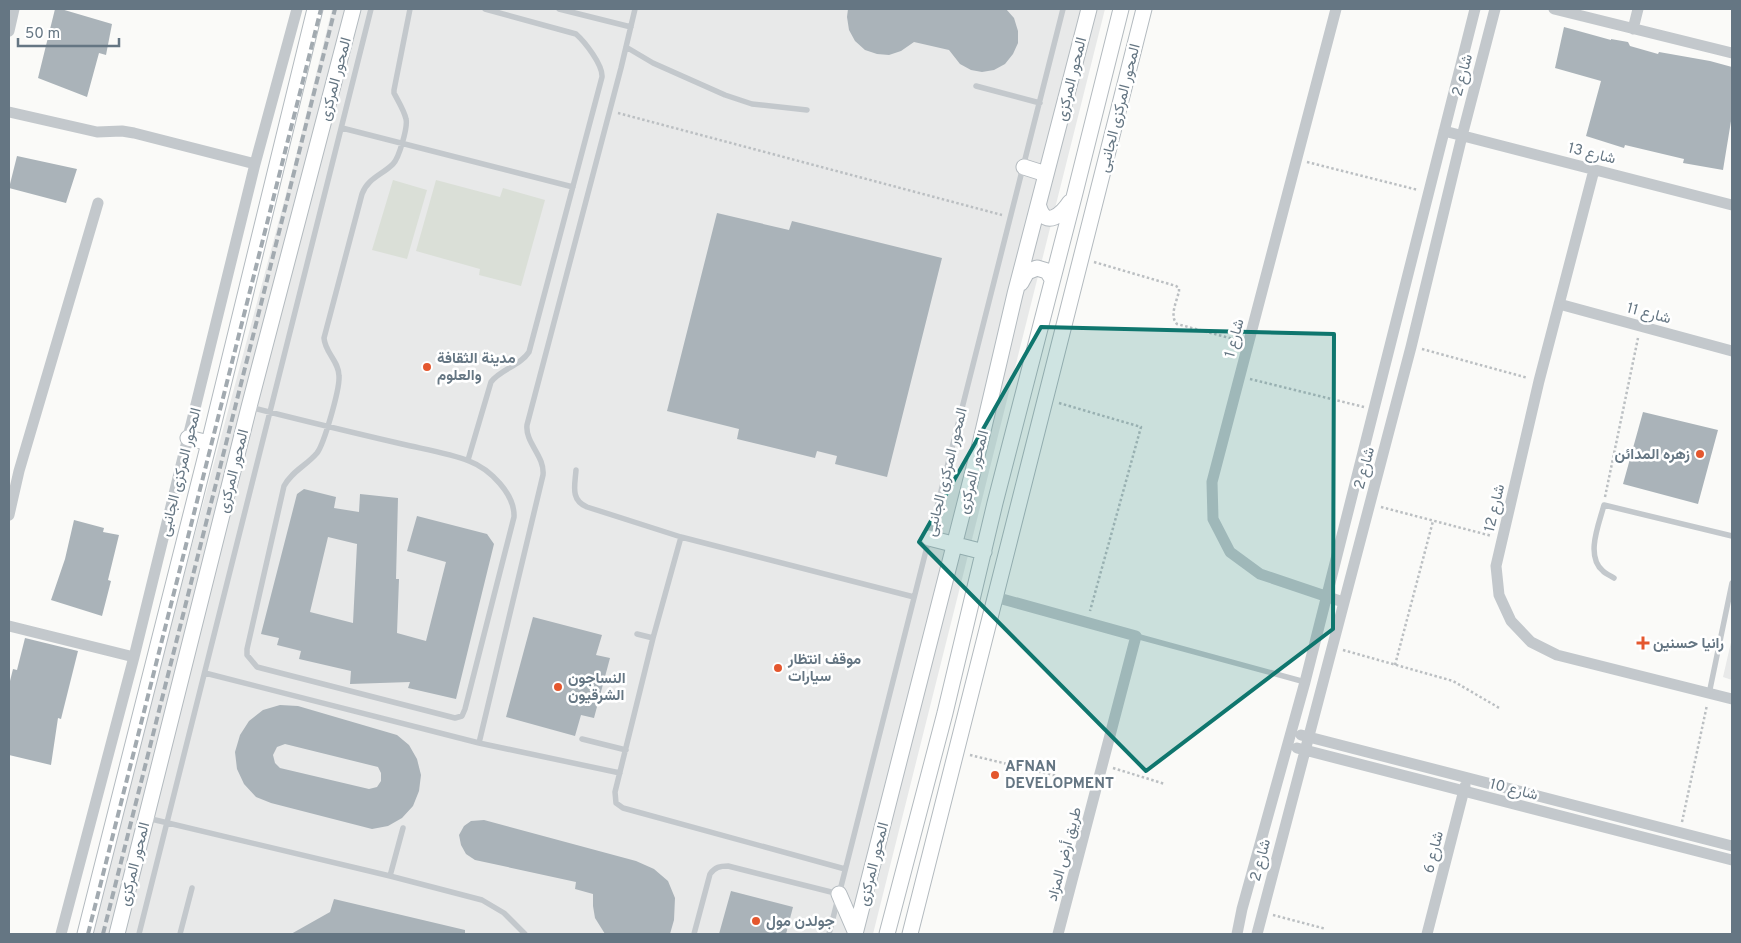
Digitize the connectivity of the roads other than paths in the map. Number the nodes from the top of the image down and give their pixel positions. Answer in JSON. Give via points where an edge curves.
{"nodes":[{"id":1,"x":14,"y":9,"type":"edge"},
{"id":2,"x":297,"y":9,"type":"edge"},
{"id":3,"x":315,"y":9,"type":"edge"},
{"id":4,"x":353,"y":9,"type":"edge"},
{"id":5,"x":371,"y":9,"type":"edge"},
{"id":6,"x":410,"y":9,"type":"edge"},
{"id":7,"x":485,"y":9,"type":"edge"},
{"id":8,"x":559,"y":9,"type":"edge"},
{"id":9,"x":635,"y":9,"type":"edge"},
{"id":10,"x":1063,"y":9,"type":"edge"},
{"id":11,"x":1089,"y":9,"type":"edge"},
{"id":12,"x":1121,"y":9,"type":"edge"},
{"id":13,"x":1144,"y":9,"type":"edge"},
{"id":14,"x":1336,"y":9,"type":"edge"},
{"id":15,"x":1475,"y":9,"type":"edge"},
{"id":16,"x":1495,"y":9,"type":"edge"},
{"id":17,"x":1554,"y":9,"type":"edge"},
{"id":18,"x":1638,"y":9,"type":"edge"},
{"id":19,"x":631,"y":27,"type":"junction"},
{"id":20,"x":1633,"y":28,"type":"junction"},
{"id":21,"x":9,"y":31,"type":"edge"},
{"id":22,"x":626,"y":47,"type":"junction"},
{"id":23,"x":1732,"y":53,"type":"edge"},
{"id":24,"x":976,"y":86,"type":"dead end"},
{"id":25,"x":1040,"y":103,"type":"junction"},
{"id":26,"x":807,"y":110,"type":"dead end"},
{"id":27,"x":9,"y":112,"type":"edge"},
{"id":28,"x":342,"y":128,"type":"junction"},
{"id":29,"x":1444,"y":131,"type":"junction"},
{"id":30,"x":1462,"y":136,"type":"junction"},
{"id":31,"x":401,"y":142,"type":"junction"},
{"id":32,"x":255,"y":164,"type":"junction"},
{"id":33,"x":1024,"y":167,"type":"junction"},
{"id":34,"x":1594,"y":170,"type":"junction"},
{"id":35,"x":1046,"y":174,"type":"junction"},
{"id":36,"x":573,"y":187,"type":"junction"},
{"id":37,"x":1075,"y":193,"type":"junction"},
{"id":38,"x":98,"y":202,"type":"dead end"},
{"id":39,"x":1732,"y":204,"type":"edge"},
{"id":40,"x":1039,"y":207,"type":"junction"},
{"id":41,"x":1052,"y":279,"type":"junction"},
{"id":42,"x":1016,"y":294,"type":"junction"},
{"id":43,"x":1559,"y":304,"type":"junction"},
{"id":44,"x":1732,"y":351,"type":"edge"},
{"id":45,"x":249,"y":407,"type":"junction"},
{"id":46,"x":271,"y":413,"type":"junction"},
{"id":47,"x":328,"y":426,"type":"junction"},
{"id":48,"x":188,"y":438,"type":"junction"},
{"id":49,"x":209,"y":443,"type":"junction"},
{"id":50,"x":468,"y":460,"type":"junction"},
{"id":51,"x":14,"y":469,"type":"edge"},
{"id":52,"x":576,"y":470,"type":"dead end"},
{"id":53,"x":9,"y":515,"type":"edge"},
{"id":54,"x":1732,"y":536,"type":"edge"},
{"id":55,"x":681,"y":537,"type":"junction"},
{"id":56,"x":929,"y":538,"type":"junction"},
{"id":57,"x":954,"y":545,"type":"junction"},
{"id":58,"x":984,"y":552,"type":"junction"},
{"id":59,"x":1614,"y":578,"type":"dead end"},
{"id":60,"x":1732,"y":583,"type":"edge"},
{"id":61,"x":914,"y":597,"type":"junction"},
{"id":62,"x":995,"y":597,"type":"junction"},
{"id":63,"x":1327,"y":597,"type":"junction"},
{"id":64,"x":1343,"y":602,"type":"junction"},
{"id":65,"x":1726,"y":615,"type":"junction"},
{"id":66,"x":1732,"y":617,"type":"edge"},
{"id":67,"x":9,"y":626,"type":"edge"},
{"id":68,"x":637,"y":634,"type":"dead end"},
{"id":69,"x":1136,"y":636,"type":"junction"},
{"id":70,"x":654,"y":638,"type":"junction"},
{"id":71,"x":134,"y":657,"type":"junction"},
{"id":72,"x":205,"y":673,"type":"junction"},
{"id":73,"x":1305,"y":682,"type":"junction"},
{"id":74,"x":1709,"y":694,"type":"junction"},
{"id":75,"x":1732,"y":699,"type":"edge"},
{"id":76,"x":943,"y":722,"type":"junction"},
{"id":77,"x":1292,"y":732,"type":"junction"},
{"id":78,"x":1308,"y":737,"type":"junction"},
{"id":79,"x":582,"y":739,"type":"dead end"},
{"id":80,"x":479,"y":743,"type":"junction"},
{"id":81,"x":1288,"y":745,"type":"junction"},
{"id":82,"x":957,"y":747,"type":"junction"},
{"id":83,"x":626,"y":750,"type":"junction"},
{"id":84,"x":1304,"y":750,"type":"junction"},
{"id":85,"x":620,"y":773,"type":"junction"},
{"id":86,"x":1467,"y":778,"type":"junction"},
{"id":87,"x":1464,"y":792,"type":"junction"},
{"id":88,"x":145,"y":818,"type":"junction"},
{"id":89,"x":168,"y":823,"type":"junction"},
{"id":90,"x":403,"y":828,"type":"dead end"},
{"id":91,"x":1732,"y":846,"type":"edge"},
{"id":92,"x":1732,"y":860,"type":"edge"},
{"id":93,"x":845,"y":869,"type":"junction"},
{"id":94,"x":390,"y":876,"type":"junction"},
{"id":95,"x":192,"y":888,"type":"dead end"},
{"id":96,"x":838,"y":894,"type":"junction"},
{"id":97,"x":855,"y":933,"type":"edge"},
{"id":98,"x":61,"y":934,"type":"edge"},
{"id":99,"x":85,"y":934,"type":"edge"},
{"id":100,"x":116,"y":934,"type":"edge"},
{"id":101,"x":139,"y":934,"type":"edge"},
{"id":102,"x":180,"y":934,"type":"edge"},
{"id":103,"x":525,"y":934,"type":"edge"},
{"id":104,"x":694,"y":934,"type":"edge"},
{"id":105,"x":829,"y":934,"type":"edge"},
{"id":106,"x":887,"y":934,"type":"edge"},
{"id":107,"x":910,"y":934,"type":"edge"},
{"id":108,"x":1058,"y":934,"type":"edge"},
{"id":109,"x":1237,"y":934,"type":"edge"},
{"id":110,"x":1257,"y":934,"type":"edge"},
{"id":111,"x":1429,"y":934,"type":"edge"}],
"edges":[{"from":1,"to":21,"type":"street"},
{"from":2,"to":32,"type":"street","name":"المحور المركزى الجانبى"},
{"from":3,"to":49,"type":"main road","name":"المحور المركزى"},
{"from":4,"to":45,"type":"main road","name":"المحور المركزى"},
{"from":5,"to":28,"type":"lane"},
{"from":6,"to":31,"type":"lane","via":[[394,90],[406,118]]},
{"from":7,"to":36,"type":"lane","via":[[576,34],[601,69],[602,82]]},
{"from":8,"to":19,"type":"lane"},
{"from":9,"to":19,"type":"lane"},
{"from":10,"to":25,"type":"lane","name":"المحور المركزى الجانبى"},
{"from":11,"to":35,"type":"main road","name":"المحور المركزى"},
{"from":12,"to":37,"type":"main road","name":"المحور المركزى"},
{"from":13,"to":62,"type":"main road","name":"المحور المركزى الجانبى"},
{"from":14,"to":63,"type":"street","name":"شارع 1","via":[[1212,482],[1213,519],[1230,552],[1260,574]]},
{"from":15,"to":29,"type":"street","name":"شارع 2"},
{"from":16,"to":30,"type":"street","name":"شارع 2"},
{"from":17,"to":20,"type":"street"},
{"from":18,"to":20,"type":"street"},
{"from":19,"to":22,"type":"lane"},
{"from":20,"to":23,"type":"street"},
{"from":22,"to":26,"type":"lane","via":[[653,63],[752,104]]},
{"from":22,"to":80,"type":"lane","via":[[527,425],[543,474]]},
{"from":24,"to":25,"type":"lane"},
{"from":25,"to":33,"type":"lane","name":"المحور المركزى الجانبى"},
{"from":27,"to":32,"type":"street","via":[[97,132],[128,132]]},
{"from":28,"to":31,"type":"lane"},
{"from":28,"to":46,"type":"lane"},
{"from":29,"to":30,"type":"street","name":"شارع 13"},
{"from":29,"to":63,"type":"street","name":"شارع 2"},
{"from":30,"to":34,"type":"street","name":"شارع 13"},
{"from":30,"to":64,"type":"street","name":"شارع 2","via":[[1411,346]]},
{"from":31,"to":36,"type":"lane"},
{"from":31,"to":47,"type":"lane","via":[[393,163],[363,190],[333,305],[324,342],[337,365],[339,379]]},
{"from":32,"to":48,"type":"street","name":"المحور المركزى الجانبى"},
{"from":33,"to":35,"type":"main road"},
{"from":33,"to":56,"type":"lane","name":"المحور المركزى الجانبى"},
{"from":34,"to":39,"type":"street","name":"شارع 13"},
{"from":34,"to":43,"type":"street","name":"شارع 12"},
{"from":35,"to":40,"type":"main road","name":"المحور المركزى"},
{"from":36,"to":50,"type":"lane","via":[[529,352],[491,382]]},
{"from":37,"to":40,"type":"main road","via":[[1058,217],[1047,217]]},
{"from":37,"to":41,"type":"main road","name":"المحور المركزى"},
{"from":38,"to":51,"type":"street"},
{"from":40,"to":42,"type":"main road","name":"المحور المركزى"},
{"from":41,"to":42,"type":"main road","via":[[1044,269],[1034,268],[1027,272]]},
{"from":41,"to":58,"type":"main road","name":"المحور المركزى"},
{"from":42,"to":57,"type":"main road","name":"المحور المركزى"},
{"from":43,"to":44,"type":"street","name":"شارع 11"},
{"from":43,"to":74,"type":"street","name":"شارع 12","via":[[1496,566],[1499,595],[1511,621],[1531,642],[1557,655]]},
{"from":45,"to":46,"type":"lane"},
{"from":45,"to":88,"type":"main road","name":"المحور المركزى"},
{"from":46,"to":47,"type":"lane"},
{"from":46,"to":72,"type":"lane"},
{"from":47,"to":50,"type":"lane"},
{"from":47,"to":50,"type":"lane","via":[[316,454],[294,472],[284,486],[247,655],[257,667],[456,718],[462,716],[466,709],[514,517],[510,498],[500,485]]},
{"from":48,"to":49,"type":"main road"},
{"from":48,"to":71,"type":"street","name":"المحور المركزى الجانبى"},
{"from":49,"to":99,"type":"main road","name":"المحور المركزى"},
{"from":51,"to":53,"type":"street"},
{"from":52,"to":55,"type":"lane","via":[[574,494],[583,506]]},
{"from":54,"to":59,"type":"lane","via":[[1604,505],[1594,543],[1595,558],[1602,570]]},
{"from":55,"to":61,"type":"lane"},
{"from":55,"to":70,"type":"lane"},
{"from":56,"to":57,"type":"main road"},
{"from":56,"to":61,"type":"lane","name":"المحور المركزى الجانبى"},
{"from":57,"to":58,"type":"main road"},
{"from":57,"to":97,"type":"main road","name":"المحور المركزى"},
{"from":58,"to":76,"type":"main road","name":"المحور المركزى"},
{"from":60,"to":65,"type":"lane"},
{"from":61,"to":93,"type":"lane","name":"المحور المركزى الجانبى"},
{"from":62,"to":69,"type":"street"},
{"from":62,"to":82,"type":"main road","name":"المحور المركزى الجانبى"},
{"from":63,"to":64,"type":"street","name":"شارع 1"},
{"from":63,"to":73,"type":"street","name":"شارع 2"},
{"from":64,"to":78,"type":"street","name":"شارع 2"},
{"from":65,"to":66,"type":"lane"},
{"from":65,"to":74,"type":"lane"},
{"from":67,"to":71,"type":"street"},
{"from":68,"to":70,"type":"lane"},
{"from":69,"to":73,"type":"lane"},
{"from":69,"to":108,"type":"street","name":"طريق أرض المزاد"},
{"from":70,"to":83,"type":"lane"},
{"from":71,"to":98,"type":"street","name":"المحور المركزى الجانبى"},
{"from":72,"to":80,"type":"lane"},
{"from":72,"to":89,"type":"lane"},
{"from":73,"to":77,"type":"street","name":"شارع 2"},
{"from":74,"to":75,"type":"street","name":"شارع 12"},
{"from":76,"to":82,"type":"main road"},
{"from":76,"to":106,"type":"main road","name":"المحور المركزى"},
{"from":77,"to":78,"type":"street","name":"شارع 10"},
{"from":77,"to":81,"type":"street","name":"شارع 2"},
{"from":78,"to":84,"type":"street","name":"شارع 2"},
{"from":78,"to":86,"type":"street","name":"شارع 10"},
{"from":79,"to":83,"type":"lane"},
{"from":80,"to":85,"type":"lane"},
{"from":81,"to":84,"type":"street","name":"شارع 10"},
{"from":81,"to":109,"type":"street","name":"شارع 2"},
{"from":82,"to":107,"type":"main road","name":"المحور المركزى الجانبى"},
{"from":83,"to":85,"type":"lane"},
{"from":84,"to":87,"type":"street","name":"شارع 10"},
{"from":84,"to":110,"type":"street","name":"شارع 2"},
{"from":85,"to":93,"type":"lane","via":[[614,796],[616,804],[622,808]]},
{"from":86,"to":87,"type":"street","name":"شارع 6"},
{"from":86,"to":91,"type":"street","name":"شارع 10"},
{"from":87,"to":92,"type":"street","name":"شارع 10"},
{"from":87,"to":111,"type":"street","name":"شارع 6"},
{"from":88,"to":89,"type":"lane"},
{"from":88,"to":100,"type":"main road","name":"المحور المركزى"},
{"from":89,"to":94,"type":"lane"},
{"from":89,"to":101,"type":"lane"},
{"from":90,"to":94,"type":"lane"},
{"from":93,"to":96,"type":"lane","name":"المحور المركزى الجانبى"},
{"from":94,"to":103,"type":"lane","via":[[482,900],[504,913]]},
{"from":95,"to":102,"type":"lane"},
{"from":96,"to":97,"type":"main road"},
{"from":96,"to":104,"type":"lane","via":[[717,867],[710,874]]},
{"from":96,"to":105,"type":"lane","name":"المحور المركزى الجانبى"}]}
